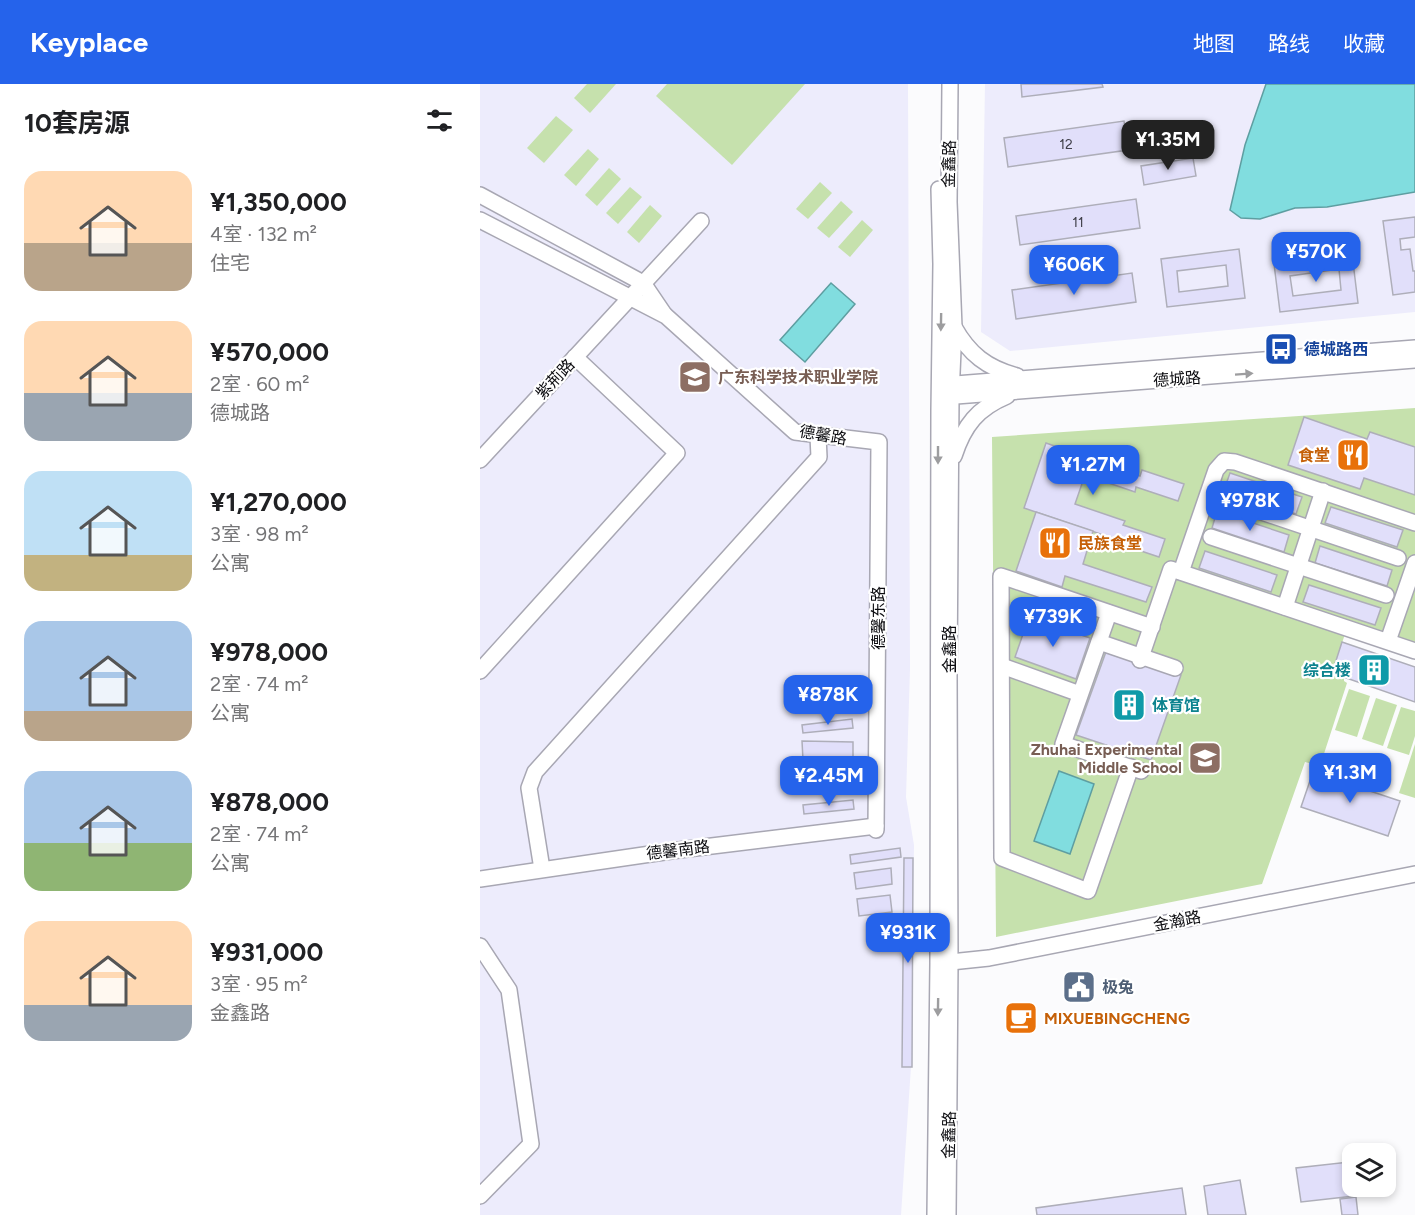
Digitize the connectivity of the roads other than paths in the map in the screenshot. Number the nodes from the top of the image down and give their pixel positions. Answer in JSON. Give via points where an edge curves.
{"nodes":[{"id":1,"x":941,"y":84,"type":"edge"},
{"id":2,"x":950,"y":84,"type":"edge"},
{"id":3,"x":480,"y":195,"type":"edge"},
{"id":4,"x":480,"y":220,"type":"edge"},
{"id":5,"x":701,"y":221,"type":"dead end"},
{"id":6,"x":643,"y":283,"type":"junction"},
{"id":7,"x":630,"y":297,"type":"junction"},
{"id":8,"x":666,"y":316,"type":"junction"},
{"id":9,"x":954,"y":327,"type":"junction"},
{"id":10,"x":1415,"y":348,"type":"edge"},
{"id":11,"x":575,"y":357,"type":"junction"},
{"id":12,"x":1415,"y":360,"type":"edge"},
{"id":13,"x":1029,"y":379,"type":"junction"},
{"id":14,"x":946,"y":391,"type":"junction"},
{"id":15,"x":1018,"y":391,"type":"junction"},
{"id":16,"x":818,"y":436,"type":"junction"},
{"id":17,"x":879,"y":442,"type":"joint"},
{"id":18,"x":480,"y":460,"type":"edge"},
{"id":19,"x":951,"y":466,"type":"junction"},
{"id":20,"x":1323,"y":491,"type":"junction"},
{"id":21,"x":1223,"y":499,"type":"dead end"},
{"id":22,"x":1415,"y":523,"type":"edge"},
{"id":23,"x":1311,"y":528,"type":"junction"},
{"id":24,"x":1210,"y":537,"type":"dead end"},
{"id":25,"x":1398,"y":558,"type":"dead end"},
{"id":26,"x":1415,"y":563,"type":"edge"},
{"id":27,"x":1298,"y":566,"type":"junction"},
{"id":28,"x":1181,"y":572,"type":"junction"},
{"id":29,"x":1386,"y":595,"type":"dead end"},
{"id":30,"x":1285,"y":607,"type":"junction"},
{"id":31,"x":1109,"y":613,"type":"junction"},
{"id":32,"x":1152,"y":627,"type":"junction"},
{"id":33,"x":1388,"y":641,"type":"junction"},
{"id":34,"x":1099,"y":642,"type":"junction"},
{"id":35,"x":1415,"y":651,"type":"edge"},
{"id":36,"x":1141,"y":658,"type":"junction"},
{"id":37,"x":1002,"y":666,"type":"junction"},
{"id":38,"x":1175,"y":668,"type":"dead end"},
{"id":39,"x":480,"y":671,"type":"edge"},
{"id":40,"x":1080,"y":694,"type":"junction"},
{"id":41,"x":876,"y":828,"type":"joint"},
{"id":42,"x":542,"y":869,"type":"junction"},
{"id":43,"x":1415,"y":874,"type":"edge"},
{"id":44,"x":480,"y":879,"type":"edge"},
{"id":45,"x":480,"y":946,"type":"edge"},
{"id":46,"x":944,"y":962,"type":"junction"},
{"id":47,"x":480,"y":1196,"type":"edge"},
{"id":48,"x":934,"y":1215,"type":"edge"},
{"id":49,"x":948,"y":1215,"type":"edge"}],
"edges":[{"from":1,"to":14,"type":"street","name":"金鑫路","one_way":true,"via":[[939,213]]},
{"from":2,"to":9,"type":"street","name":"金鑫路"},
{"from":3,"to":6,"type":"street","name":"德馨路"},
{"from":4,"to":7,"type":"street","name":"德馨路"},
{"from":5,"to":6,"type":"street","name":"紫荊路"},
{"from":6,"to":7,"type":"street","name":"紫荊路"},
{"from":6,"to":8,"type":"street","name":"德馨路"},
{"from":7,"to":8,"type":"street","name":"德馨路"},
{"from":7,"to":11,"type":"street","name":"紫荊路"},
{"from":8,"to":16,"type":"street","name":"德馨路","via":[[795,432]]},
{"from":9,"to":13,"type":"street","via":[[979,360],[992,369]]},
{"from":9,"to":14,"type":"street","name":"金鑫路"},
{"from":10,"to":13,"type":"street","name":"德城路"},
{"from":11,"to":18,"type":"street","name":"紫荊路"},
{"from":11,"to":39,"type":"street","via":[[677,453]]},
{"from":15,"to":12,"type":"street","name":"德城路","one_way":true},
{"from":13,"to":14,"type":"street","name":"德城路"},
{"from":14,"to":15,"type":"street","name":"德城路"},
{"from":14,"to":19,"type":"street","name":"金鑫路"},
{"from":14,"to":46,"type":"street","name":"金鑫路","one_way":true},
{"from":15,"to":19,"type":"street","via":[[994,401],[972,418],[959,440]]},
{"from":16,"to":17,"type":"street","name":"德馨路"},
{"from":16,"to":42,"type":"street","via":[[819,457],[535,772],[529,788]]},
{"from":17,"to":41,"type":"street","name":"德馨东路"},
{"from":19,"to":46,"type":"street","name":"金鑫路"},
{"from":20,"to":22,"type":"street"},
{"from":20,"to":23,"type":"street"},
{"from":20,"to":28,"type":"street","via":[[1224,461],[1215,470]]},
{"from":21,"to":23,"type":"street"},
{"from":23,"to":25,"type":"street"},
{"from":23,"to":27,"type":"street"},
{"from":24,"to":27,"type":"street"},
{"from":26,"to":33,"type":"street"},
{"from":27,"to":29,"type":"street"},
{"from":27,"to":30,"type":"street"},
{"from":28,"to":30,"type":"street"},
{"from":28,"to":32,"type":"street","via":[[1171,569]]},
{"from":30,"to":33,"type":"street"},
{"from":31,"to":32,"type":"street"},
{"from":31,"to":34,"type":"street"},
{"from":31,"to":37,"type":"street","via":[[1001,576]]},
{"from":32,"to":36,"type":"street"},
{"from":33,"to":35,"type":"street"},
{"from":34,"to":36,"type":"street"},
{"from":34,"to":40,"type":"street"},
{"from":36,"to":38,"type":"street"},
{"from":37,"to":40,"type":"street"},
{"from":37,"to":40,"type":"street","via":[[1002,858],[1088,891],[1136,769],[1063,744]]},
{"from":41,"to":42,"type":"street","name":"德馨南路"},
{"from":42,"to":44,"type":"street","name":"德馨南路"},
{"from":43,"to":46,"type":"street","name":"金瀚路","via":[[989,958]]},
{"from":45,"to":47,"type":"street","via":[[509,990],[531,1144]]},
{"from":46,"to":48,"type":"street","name":"金鑫路","one_way":true},
{"from":46,"to":49,"type":"street","name":"金鑫路"}]}
